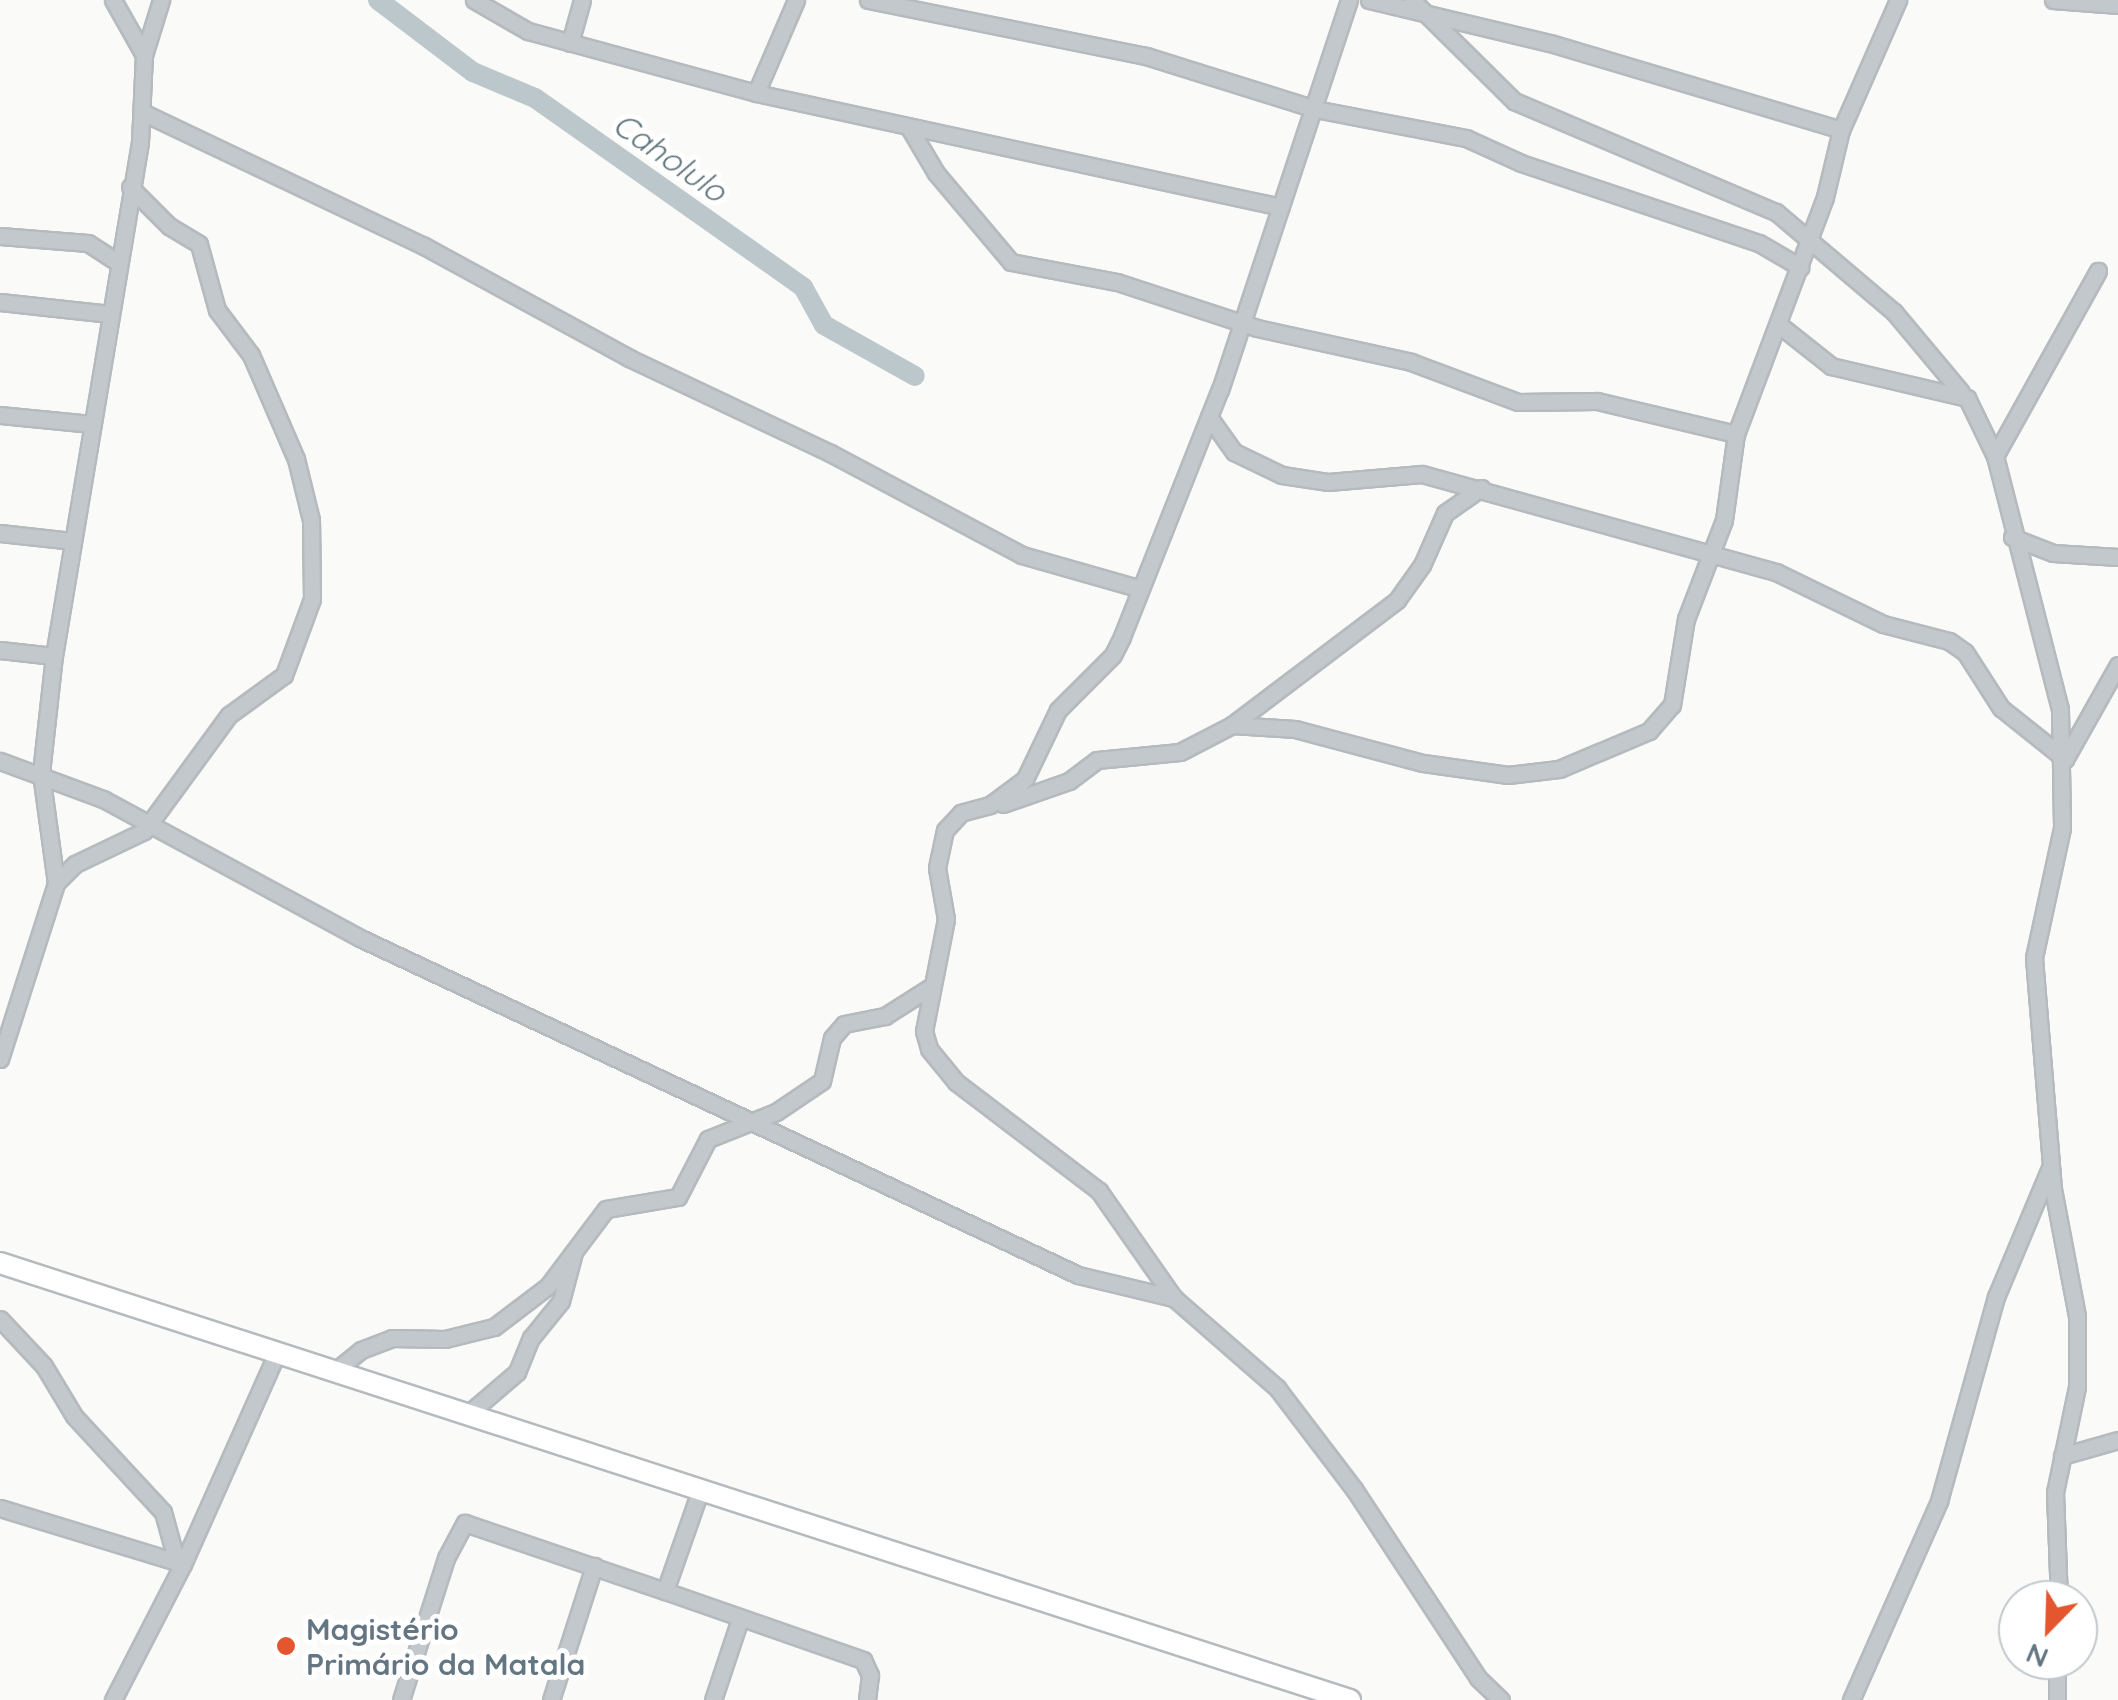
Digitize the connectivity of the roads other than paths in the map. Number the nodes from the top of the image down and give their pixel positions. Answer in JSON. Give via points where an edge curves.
{"nodes":[{"id":1,"x":113,"y":0,"type":"edge"},
{"id":2,"x":161,"y":0,"type":"edge"},
{"id":3,"x":474,"y":0,"type":"edge"},
{"id":4,"x":582,"y":0,"type":"edge"},
{"id":5,"x":796,"y":0,"type":"edge"},
{"id":6,"x":868,"y":0,"type":"edge"},
{"id":7,"x":1349,"y":0,"type":"edge"},
{"id":8,"x":1369,"y":0,"type":"edge"},
{"id":9,"x":1412,"y":0,"type":"edge"},
{"id":10,"x":1898,"y":0,"type":"edge"},
{"id":11,"x":2053,"y":0,"type":"edge"},
{"id":12,"x":2118,"y":5,"type":"edge"},
{"id":13,"x":1422,"y":15,"type":"junction"},
{"id":14,"x":570,"y":44,"type":"junction"},
{"id":15,"x":144,"y":54,"type":"junction"},
{"id":16,"x":756,"y":93,"type":"junction"},
{"id":17,"x":1316,"y":109,"type":"junction"},
{"id":18,"x":144,"y":112,"type":"junction"},
{"id":19,"x":910,"y":129,"type":"junction"},
{"id":20,"x":1841,"y":130,"type":"junction"},
{"id":21,"x":130,"y":187,"type":"junction"},
{"id":22,"x":1281,"y":207,"type":"junction"},
{"id":23,"x":0,"y":236,"type":"edge"},
{"id":24,"x":1810,"y":239,"type":"junction"},
{"id":25,"x":118,"y":263,"type":"junction"},
{"id":26,"x":1800,"y":267,"type":"junction"},
{"id":27,"x":2098,"y":271,"type":"dead end"},
{"id":28,"x":0,"y":302,"type":"edge"},
{"id":29,"x":110,"y":314,"type":"junction"},
{"id":30,"x":1240,"y":320,"type":"junction"},
{"id":31,"x":1778,"y":324,"type":"junction"},
{"id":32,"x":1967,"y":398,"type":"junction"},
{"id":33,"x":0,"y":416,"type":"edge"},
{"id":34,"x":1210,"y":418,"type":"junction"},
{"id":35,"x":92,"y":424,"type":"junction"},
{"id":36,"x":1736,"y":434,"type":"junction"},
{"id":37,"x":1994,"y":456,"type":"junction"},
{"id":38,"x":1481,"y":488,"type":"junction"},
{"id":39,"x":0,"y":532,"type":"edge"},
{"id":40,"x":2012,"y":537,"type":"junction"},
{"id":41,"x":72,"y":540,"type":"junction"},
{"id":42,"x":1713,"y":551,"type":"junction"},
{"id":43,"x":2118,"y":557,"type":"edge"},
{"id":44,"x":1138,"y":588,"type":"junction"},
{"id":45,"x":0,"y":650,"type":"edge"},
{"id":46,"x":54,"y":656,"type":"junction"},
{"id":47,"x":2118,"y":665,"type":"edge"},
{"id":48,"x":1232,"y":725,"type":"junction"},
{"id":49,"x":2065,"y":759,"type":"junction"},
{"id":50,"x":0,"y":761,"type":"edge"},
{"id":51,"x":41,"y":773,"type":"junction"},
{"id":52,"x":990,"y":805,"type":"junction"},
{"id":53,"x":152,"y":823,"type":"junction"},
{"id":54,"x":56,"y":882,"type":"junction"},
{"id":55,"x":929,"y":988,"type":"junction"},
{"id":56,"x":0,"y":1058,"type":"edge"},
{"id":57,"x":753,"y":1120,"type":"junction"},
{"id":58,"x":2052,"y":1164,"type":"junction"},
{"id":59,"x":578,"y":1239,"type":"junction"},
{"id":60,"x":0,"y":1263,"type":"edge"},
{"id":61,"x":1174,"y":1298,"type":"junction"},
{"id":62,"x":0,"y":1319,"type":"edge"},
{"id":63,"x":277,"y":1353,"type":"junction"},
{"id":64,"x":336,"y":1371,"type":"junction"},
{"id":65,"x":468,"y":1414,"type":"junction"},
{"id":66,"x":2118,"y":1440,"type":"edge"},
{"id":67,"x":2062,"y":1456,"type":"junction"},
{"id":68,"x":700,"y":1491,"type":"junction"},
{"id":69,"x":0,"y":1508,"type":"edge"},
{"id":70,"x":180,"y":1563,"type":"junction"},
{"id":71,"x":594,"y":1566,"type":"junction"},
{"id":72,"x":2057,"y":1580,"type":"edge"},
{"id":73,"x":665,"y":1591,"type":"junction"},
{"id":74,"x":740,"y":1620,"type":"junction"},
{"id":75,"x":113,"y":1700,"type":"edge"},
{"id":76,"x":402,"y":1700,"type":"edge"},
{"id":77,"x":551,"y":1700,"type":"edge"},
{"id":78,"x":713,"y":1700,"type":"edge"},
{"id":79,"x":867,"y":1700,"type":"edge"},
{"id":80,"x":1350,"y":1700,"type":"edge"},
{"id":81,"x":1501,"y":1700,"type":"edge"},
{"id":82,"x":1851,"y":1700,"type":"edge"}],
"edges":[{"from":1,"to":15,"type":"street"},
{"from":2,"to":15,"type":"street"},
{"from":3,"to":14,"type":"street","via":[[520,27]]},
{"from":4,"to":14,"type":"street"},
{"from":5,"to":16,"type":"street"},
{"from":6,"to":17,"type":"street","via":[[1146,56]]},
{"from":7,"to":17,"type":"street"},
{"from":8,"to":13,"type":"street"},
{"from":9,"to":13,"type":"street"},
{"from":10,"to":20,"type":"street"},
{"from":11,"to":12,"type":"street"},
{"from":13,"to":20,"type":"street","via":[[1550,43]]},
{"from":13,"to":24,"type":"street","via":[[1514,102],[1596,141],[1732,190]]},
{"from":14,"to":16,"type":"street"},
{"from":15,"to":18,"type":"street"},
{"from":16,"to":19,"type":"street"},
{"from":17,"to":22,"type":"street"},
{"from":17,"to":26,"type":"street","via":[[1466,138],[1759,243]]},
{"from":18,"to":21,"type":"street"},
{"from":18,"to":44,"type":"street","via":[[424,246],[628,358],[830,453],[1022,555]]},
{"from":19,"to":22,"type":"street"},
{"from":19,"to":30,"type":"street","via":[[1003,257]]},
{"from":20,"to":24,"type":"street"},
{"from":21,"to":25,"type":"street"},
{"from":21,"to":53,"type":"street","via":[[202,248],[217,310],[252,355],[296,459],[314,569],[312,598],[290,666],[229,715]]},
{"from":22,"to":30,"type":"street"},
{"from":23,"to":25,"type":"street","via":[[88,243]]},
{"from":24,"to":26,"type":"street"},
{"from":24,"to":32,"type":"street","via":[[1894,312]]},
{"from":25,"to":29,"type":"street"},
{"from":26,"to":31,"type":"street"},
{"from":27,"to":37,"type":"street"},
{"from":28,"to":29,"type":"street"},
{"from":29,"to":35,"type":"street"},
{"from":30,"to":34,"type":"street"},
{"from":30,"to":36,"type":"street","via":[[1412,362],[1518,402],[1597,400]]},
{"from":31,"to":32,"type":"street","via":[[1831,366]]},
{"from":31,"to":36,"type":"street"},
{"from":32,"to":37,"type":"street"},
{"from":33,"to":35,"type":"street"},
{"from":34,"to":38,"type":"street","via":[[1234,452],[1282,475],[1328,482],[1405,471]]},
{"from":34,"to":44,"type":"street"},
{"from":35,"to":41,"type":"street"},
{"from":36,"to":42,"type":"street"},
{"from":37,"to":40,"type":"street"},
{"from":38,"to":42,"type":"street"},
{"from":38,"to":48,"type":"street","via":[[1445,513],[1397,600]]},
{"from":39,"to":41,"type":"street"},
{"from":40,"to":43,"type":"street","via":[[2053,553]]},
{"from":40,"to":49,"type":"street","via":[[2060,710]]},
{"from":41,"to":46,"type":"street"},
{"from":42,"to":48,"type":"street","via":[[1682,630],[1668,714],[1649,730],[1572,765],[1508,775],[1460,770],[1295,728]]},
{"from":42,"to":49,"type":"street","via":[[1776,572],[1883,624],[1949,641],[1965,652],[2001,708]]},
{"from":44,"to":52,"type":"street","via":[[1113,656],[1058,710],[1025,779]]},
{"from":45,"to":46,"type":"street"},
{"from":46,"to":51,"type":"street"},
{"from":47,"to":49,"type":"street"},
{"from":48,"to":52,"type":"street","via":[[1180,752],[1097,760],[1070,781]]},
{"from":49,"to":58,"type":"street","via":[[2062,828],[2034,958]]},
{"from":50,"to":51,"type":"street"},
{"from":51,"to":53,"type":"street"},
{"from":51,"to":54,"type":"street"},
{"from":52,"to":55,"type":"street","via":[[961,813],[938,846],[946,919]]},
{"from":53,"to":54,"type":"street","via":[[137,837],[75,864]]},
{"from":53,"to":57,"type":"street","via":[[360,938]]},
{"from":54,"to":56,"type":"street"},
{"from":55,"to":57,"type":"street","via":[[885,1016],[844,1024],[832,1038],[822,1081]]},
{"from":55,"to":61,"type":"street","via":[[924,1031],[937,1060],[1099,1191]]},
{"from":57,"to":59,"type":"street","via":[[701,1146],[678,1197],[619,1203]]},
{"from":57,"to":61,"type":"street","via":[[1078,1275]]},
{"from":58,"to":67,"type":"street","via":[[2076,1316],[2077,1386]]},
{"from":58,"to":82,"type":"street","via":[[1996,1298],[1939,1501]]},
{"from":59,"to":64,"type":"street","via":[[548,1286],[486,1332],[392,1338],[361,1350]]},
{"from":59,"to":65,"type":"street","via":[[553,1316],[531,1338],[517,1372]]},
{"from":60,"to":63,"type":"main road"},
{"from":61,"to":81,"type":"street","via":[[1258,1368],[1299,1414],[1478,1678]]},
{"from":62,"to":70,"type":"street","via":[[44,1366],[74,1416],[162,1512]]},
{"from":63,"to":64,"type":"main road"},
{"from":63,"to":70,"type":"street"},
{"from":64,"to":65,"type":"main road"},
{"from":65,"to":68,"type":"main road"},
{"from":66,"to":67,"type":"street"},
{"from":67,"to":72,"type":"street","via":[[2055,1492]]},
{"from":68,"to":73,"type":"street"},
{"from":68,"to":80,"type":"main road"},
{"from":69,"to":70,"type":"street"},
{"from":70,"to":75,"type":"street"},
{"from":71,"to":73,"type":"street"},
{"from":71,"to":76,"type":"street","via":[[480,1524],[461,1524]]},
{"from":71,"to":77,"type":"street"},
{"from":73,"to":74,"type":"street"},
{"from":74,"to":78,"type":"street"},
{"from":74,"to":79,"type":"street","via":[[863,1660],[870,1674]]}]}
